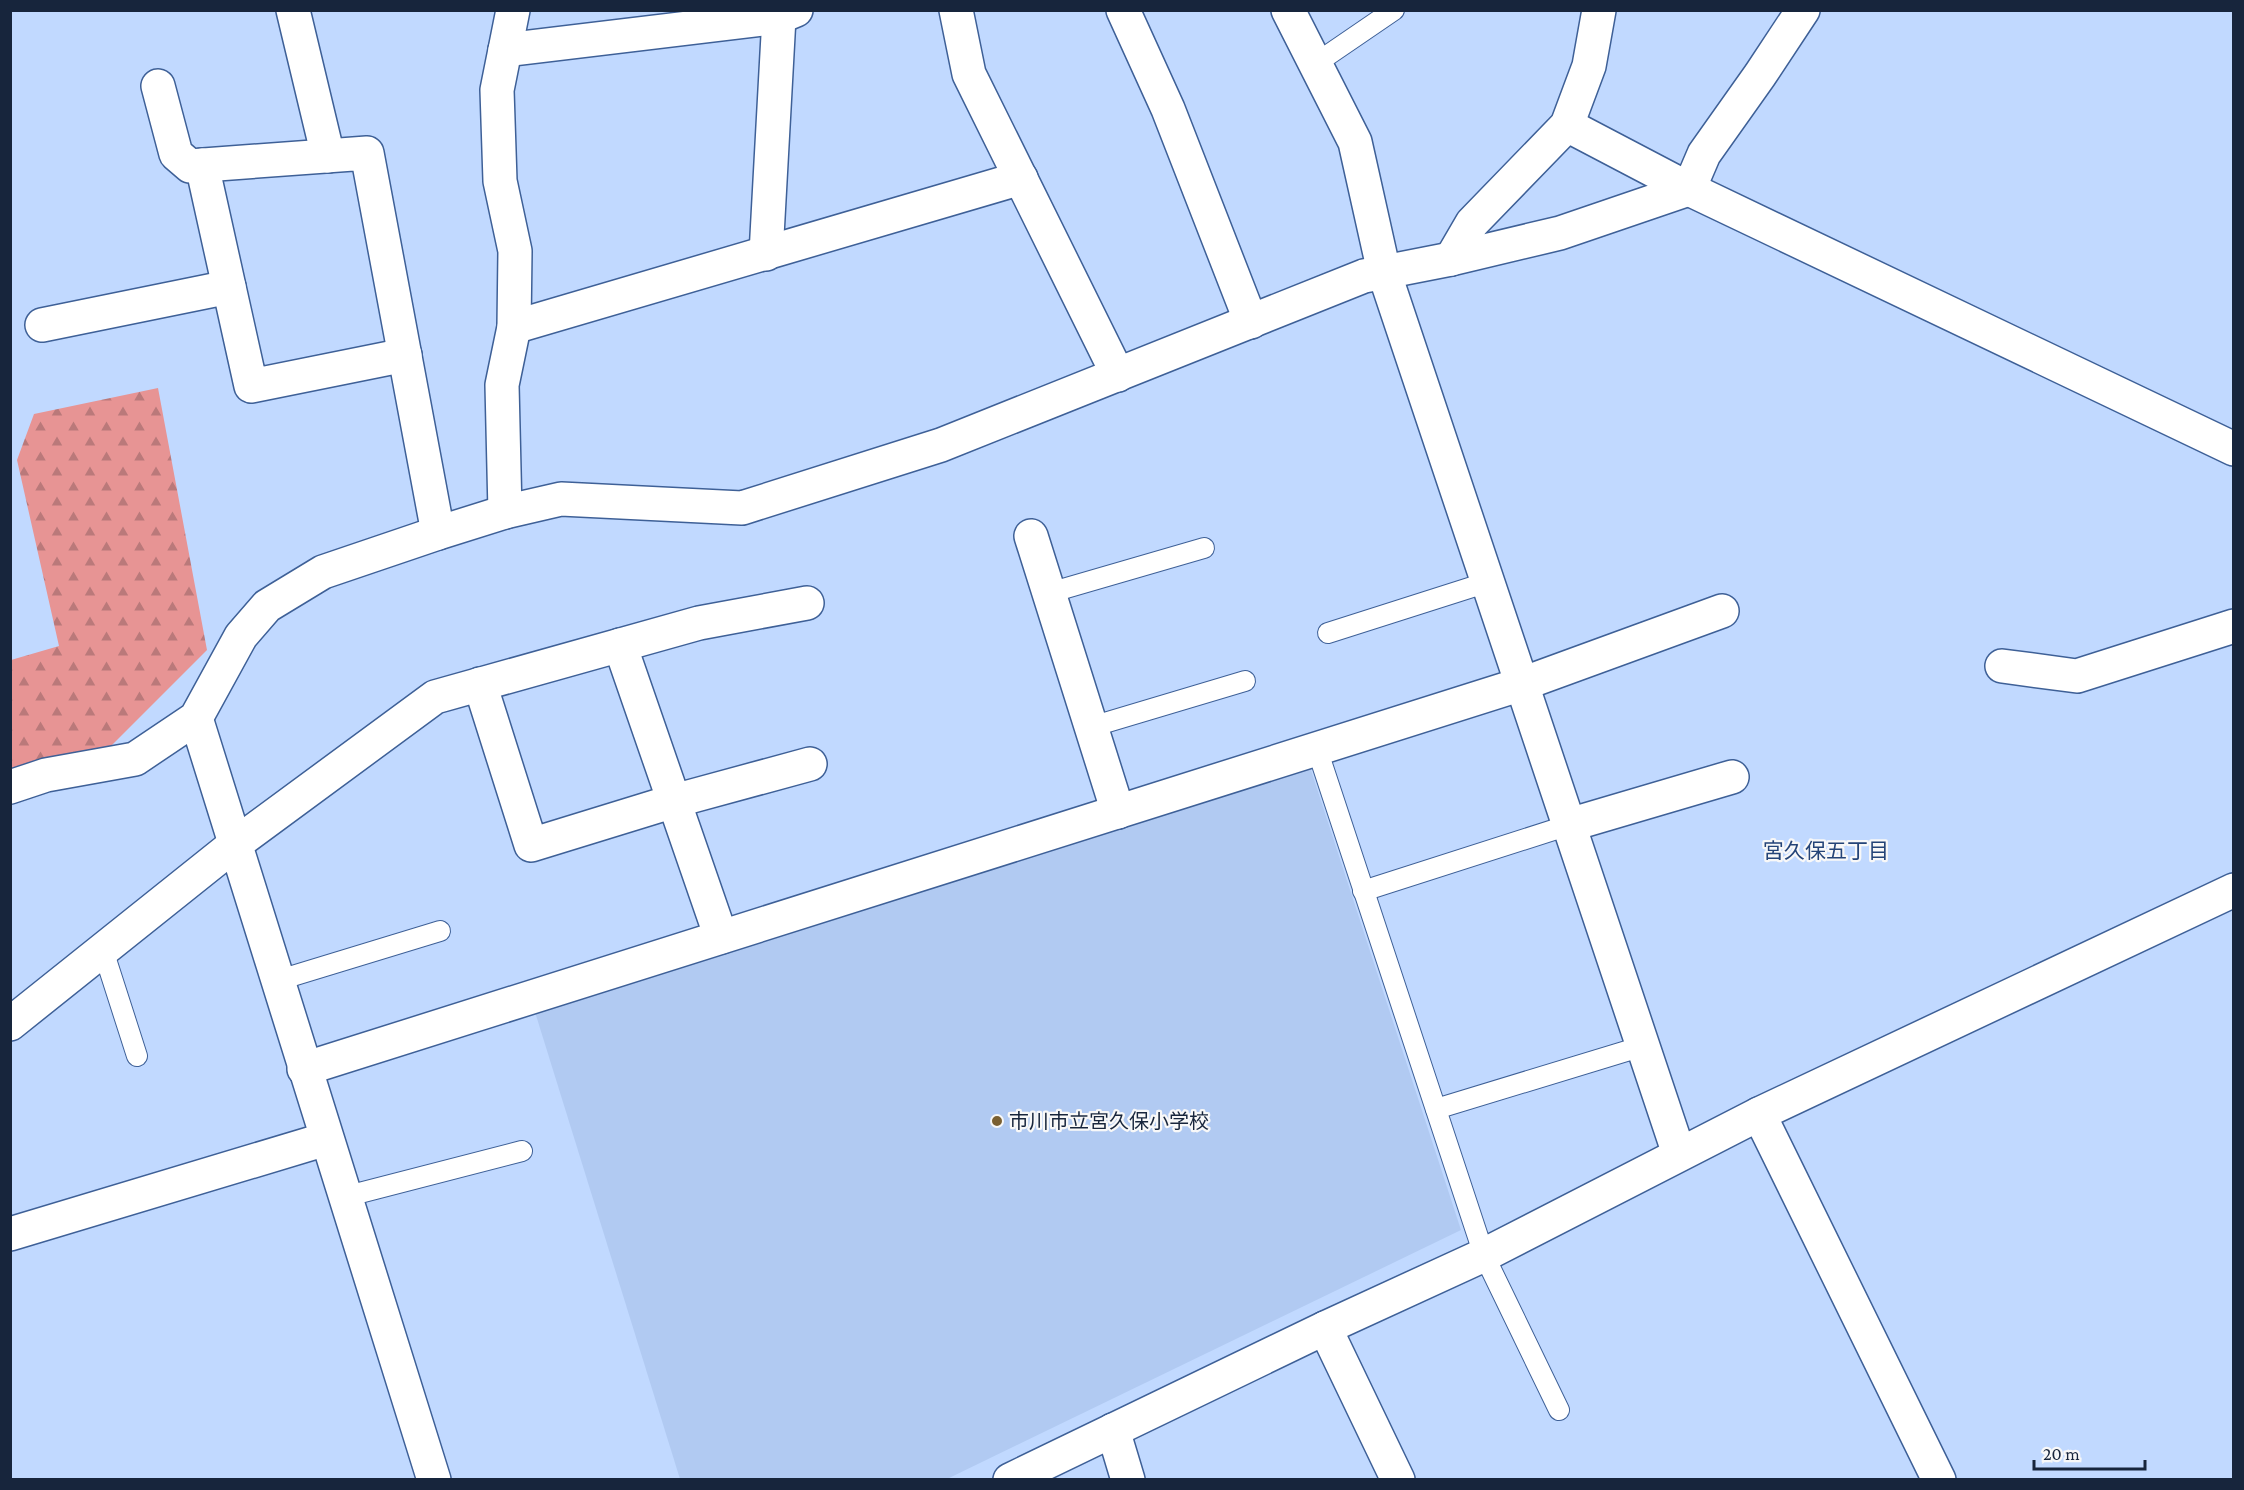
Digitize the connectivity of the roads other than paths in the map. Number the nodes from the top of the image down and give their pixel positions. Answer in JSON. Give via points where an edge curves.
{"nodes":[{"id":1,"x":293,"y":10,"type":"edge"},
{"id":2,"x":513,"y":10,"type":"edge"},
{"id":3,"x":956,"y":10,"type":"edge"},
{"id":4,"x":1123,"y":10,"type":"edge"},
{"id":5,"x":1288,"y":10,"type":"edge"},
{"id":6,"x":1394,"y":10,"type":"edge"},
{"id":7,"x":1599,"y":10,"type":"edge"},
{"id":8,"x":1803,"y":10,"type":"edge"},
{"id":9,"x":787,"y":14,"type":"edge"},
{"id":10,"x":505,"y":50,"type":"junction"},
{"id":11,"x":1315,"y":64,"type":"junction"},
{"id":12,"x":158,"y":86,"type":"dead end"},
{"id":13,"x":1567,"y":125,"type":"junction"},
{"id":14,"x":328,"y":156,"type":"junction"},
{"id":15,"x":202,"y":165,"type":"junction"},
{"id":16,"x":1021,"y":178,"type":"junction"},
{"id":17,"x":1689,"y":189,"type":"junction"},
{"id":18,"x":765,"y":254,"type":"junction"},
{"id":19,"x":1451,"y":259,"type":"junction"},
{"id":20,"x":1384,"y":272,"type":"junction"},
{"id":21,"x":229,"y":287,"type":"junction"},
{"id":22,"x":1251,"y":321,"type":"junction"},
{"id":23,"x":42,"y":325,"type":"dead end"},
{"id":24,"x":514,"y":327,"type":"junction"},
{"id":25,"x":405,"y":355,"type":"junction"},
{"id":26,"x":1118,"y":375,"type":"junction"},
{"id":27,"x":2234,"y":450,"type":"edge"},
{"id":28,"x":505,"y":512,"type":"junction"},
{"id":29,"x":438,"y":533,"type":"junction"},
{"id":30,"x":1031,"y":536,"type":"dead end"},
{"id":31,"x":1204,"y":548,"type":"dead end"},
{"id":32,"x":1488,"y":582,"type":"junction"},
{"id":33,"x":1050,"y":593,"type":"junction"},
{"id":34,"x":807,"y":603,"type":"dead end"},
{"id":35,"x":1722,"y":611,"type":"dead end"},
{"id":36,"x":2234,"y":626,"type":"edge"},
{"id":37,"x":1328,"y":633,"type":"dead end"},
{"id":38,"x":620,"y":645,"type":"junction"},
{"id":39,"x":2002,"y":666,"type":"dead end"},
{"id":40,"x":1245,"y":681,"type":"dead end"},
{"id":41,"x":480,"y":684,"type":"junction"},
{"id":42,"x":1522,"y":684,"type":"junction"},
{"id":43,"x":196,"y":718,"type":"junction"},
{"id":44,"x":1091,"y":727,"type":"junction"},
{"id":45,"x":1317,"y":749,"type":"junction"},
{"id":46,"x":810,"y":764,"type":"dead end"},
{"id":47,"x":1732,"y":777,"type":"dead end"},
{"id":48,"x":10,"y":787,"type":"edge"},
{"id":49,"x":674,"y":801,"type":"junction"},
{"id":50,"x":1118,"y":812,"type":"junction"},
{"id":51,"x":1569,"y":825,"type":"junction"},
{"id":52,"x":234,"y":845,"type":"junction"},
{"id":53,"x":2234,"y":890,"type":"edge"},
{"id":54,"x":1363,"y":891,"type":"junction"},
{"id":55,"x":440,"y":932,"type":"dead end"},
{"id":56,"x":721,"y":937,"type":"junction"},
{"id":57,"x":103,"y":950,"type":"junction"},
{"id":58,"x":276,"y":981,"type":"junction"},
{"id":59,"x":10,"y":1024,"type":"edge"},
{"id":60,"x":1643,"y":1046,"type":"junction"},
{"id":61,"x":137,"y":1056,"type":"dead end"},
{"id":62,"x":304,"y":1069,"type":"junction"},
{"id":63,"x":1436,"y":1109,"type":"junction"},
{"id":64,"x":1759,"y":1114,"type":"junction"},
{"id":65,"x":326,"y":1139,"type":"junction"},
{"id":66,"x":522,"y":1151,"type":"dead end"},
{"id":67,"x":1679,"y":1154,"type":"junction"},
{"id":68,"x":344,"y":1197,"type":"junction"},
{"id":69,"x":10,"y":1234,"type":"edge"},
{"id":70,"x":1484,"y":1255,"type":"junction"},
{"id":71,"x":1325,"y":1328,"type":"junction"},
{"id":72,"x":1559,"y":1410,"type":"dead end"},
{"id":73,"x":1113,"y":1430,"type":"junction"},
{"id":74,"x":434,"y":1479,"type":"edge"},
{"id":75,"x":1010,"y":1479,"type":"edge"},
{"id":76,"x":1128,"y":1479,"type":"edge"},
{"id":77,"x":1398,"y":1479,"type":"edge"},
{"id":78,"x":1939,"y":1479,"type":"edge"}],
"edges":[{"from":1,"to":14,"type":"street"},
{"from":2,"to":10,"type":"street"},
{"from":3,"to":16,"type":"street","via":[[969,74]]},
{"from":4,"to":22,"type":"street","via":[[1168,109]]},
{"from":5,"to":11,"type":"street"},
{"from":6,"to":11,"type":"lane"},
{"from":7,"to":13,"type":"street","via":[[1589,66]]},
{"from":8,"to":17,"type":"street","via":[[1704,154]]},
{"from":9,"to":10,"type":"street"},
{"from":9,"to":18,"type":"street"},
{"from":10,"to":24,"type":"street","via":[[497,90],[500,180],[515,250]]},
{"from":11,"to":20,"type":"street","via":[[1355,142]]},
{"from":12,"to":15,"type":"street","via":[[176,154],[190,166]]},
{"from":13,"to":17,"type":"street"},
{"from":13,"to":19,"type":"street","via":[[1472,223]]},
{"from":14,"to":15,"type":"street"},
{"from":14,"to":25,"type":"street","via":[[367,153]]},
{"from":15,"to":21,"type":"street"},
{"from":16,"to":18,"type":"street"},
{"from":16,"to":26,"type":"street"},
{"from":17,"to":19,"type":"street","via":[[1560,233]]},
{"from":17,"to":27,"type":"street"},
{"from":18,"to":24,"type":"street"},
{"from":19,"to":20,"type":"street"},
{"from":20,"to":22,"type":"street","via":[[1364,276]]},
{"from":20,"to":32,"type":"street"},
{"from":21,"to":23,"type":"street"},
{"from":21,"to":25,"type":"street","via":[[251,386]]},
{"from":22,"to":26,"type":"street"},
{"from":24,"to":28,"type":"street","via":[[502,385]]},
{"from":25,"to":29,"type":"street"},
{"from":26,"to":28,"type":"street","via":[[941,445],[742,508],[561,499]]},
{"from":28,"to":29,"type":"street"},
{"from":29,"to":43,"type":"street","via":[[323,572],[267,606],[241,636]]},
{"from":30,"to":33,"type":"street"},
{"from":31,"to":33,"type":"lane"},
{"from":32,"to":37,"type":"lane"},
{"from":32,"to":42,"type":"street"},
{"from":33,"to":44,"type":"street"},
{"from":34,"to":38,"type":"street","via":[[699,623]]},
{"from":35,"to":42,"type":"street"},
{"from":36,"to":39,"type":"street","via":[[2077,676]]},
{"from":38,"to":41,"type":"street"},
{"from":38,"to":49,"type":"street"},
{"from":40,"to":44,"type":"lane"},
{"from":41,"to":49,"type":"street","via":[[531,845]]},
{"from":41,"to":52,"type":"street","via":[[435,697]]},
{"from":42,"to":45,"type":"street"},
{"from":42,"to":51,"type":"street"},
{"from":43,"to":48,"type":"street","via":[[135,759],[46,775]]},
{"from":43,"to":52,"type":"street"},
{"from":44,"to":50,"type":"street"},
{"from":45,"to":50,"type":"street"},
{"from":45,"to":54,"type":"lane"},
{"from":46,"to":49,"type":"street"},
{"from":47,"to":51,"type":"street"},
{"from":49,"to":56,"type":"street"},
{"from":50,"to":56,"type":"street"},
{"from":51,"to":54,"type":"lane"},
{"from":51,"to":60,"type":"street"},
{"from":52,"to":57,"type":"street"},
{"from":52,"to":58,"type":"street"},
{"from":53,"to":64,"type":"street"},
{"from":54,"to":63,"type":"lane"},
{"from":55,"to":58,"type":"lane"},
{"from":56,"to":62,"type":"street"},
{"from":57,"to":59,"type":"street"},
{"from":57,"to":61,"type":"lane"},
{"from":58,"to":62,"type":"street"},
{"from":60,"to":63,"type":"lane"},
{"from":60,"to":67,"type":"street"},
{"from":62,"to":65,"type":"street"},
{"from":63,"to":70,"type":"lane"},
{"from":64,"to":67,"type":"street"},
{"from":64,"to":78,"type":"street"},
{"from":65,"to":68,"type":"street"},
{"from":65,"to":69,"type":"street"},
{"from":66,"to":68,"type":"lane"},
{"from":67,"to":70,"type":"street"},
{"from":68,"to":74,"type":"street"},
{"from":70,"to":71,"type":"street"},
{"from":70,"to":72,"type":"lane"},
{"from":71,"to":73,"type":"street"},
{"from":71,"to":77,"type":"street"},
{"from":73,"to":75,"type":"street"},
{"from":73,"to":76,"type":"street"}]}
